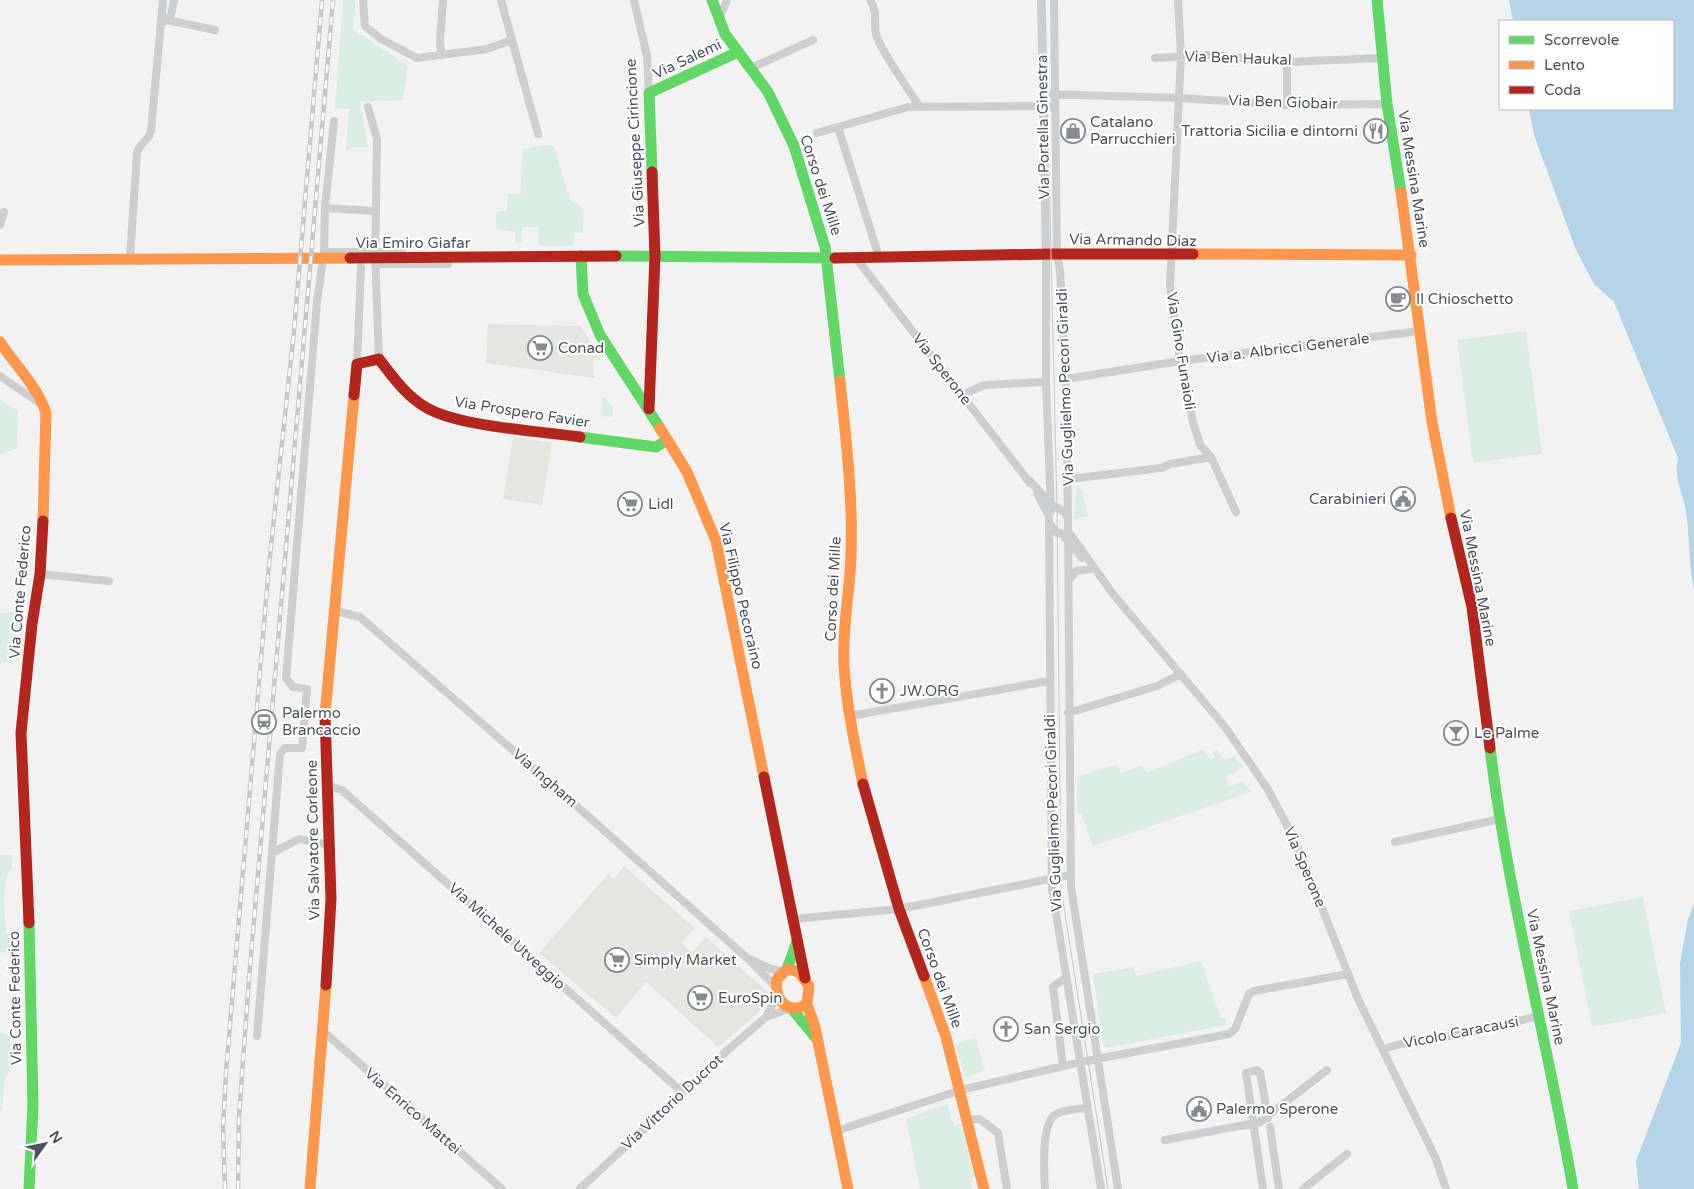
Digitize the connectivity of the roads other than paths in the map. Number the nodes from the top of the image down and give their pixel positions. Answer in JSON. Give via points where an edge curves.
{"nodes":[{"id":1,"x":163,"y":0,"type":"edge"},
{"id":2,"x":174,"y":0,"type":"edge"},
{"id":3,"x":363,"y":0,"type":"edge"},
{"id":4,"x":442,"y":0,"type":"edge"},
{"id":5,"x":501,"y":0,"type":"edge"},
{"id":6,"x":634,"y":0,"type":"edge"},
{"id":7,"x":712,"y":0,"type":"edge"},
{"id":8,"x":727,"y":0,"type":"edge"},
{"id":9,"x":870,"y":0,"type":"edge"},
{"id":10,"x":1041,"y":0,"type":"edge"},
{"id":11,"x":1054,"y":0,"type":"edge"},
{"id":12,"x":1178,"y":0,"type":"edge"},
{"id":13,"x":1377,"y":0,"type":"edge"},
{"id":14,"x":719,"y":19,"type":"junction"},
{"id":15,"x":163,"y":23,"type":"junction"},
{"id":16,"x":215,"y":30,"type":"dead end"},
{"id":17,"x":512,"y":40,"type":"junction"},
{"id":18,"x":813,"y":40,"type":"dead end"},
{"id":19,"x":738,"y":52,"type":"junction"},
{"id":20,"x":441,"y":55,"type":"junction"},
{"id":21,"x":1181,"y":55,"type":"junction"},
{"id":22,"x":1155,"y":58,"type":"dead end"},
{"id":23,"x":1382,"y":58,"type":"junction"},
{"id":24,"x":1287,"y":62,"type":"junction"},
{"id":25,"x":751,"y":68,"type":"junction"},
{"id":26,"x":649,"y":93,"type":"junction"},
{"id":27,"x":1042,"y":94,"type":"junction"},
{"id":28,"x":1055,"y":94,"type":"junction"},
{"id":29,"x":1179,"y":98,"type":"junction"},
{"id":30,"x":1387,"y":104,"type":"junction"},
{"id":31,"x":1287,"y":105,"type":"junction"},
{"id":32,"x":919,"y":106,"type":"junction"},
{"id":33,"x":1042,"y":106,"type":"junction"},
{"id":34,"x":1055,"y":106,"type":"junction"},
{"id":35,"x":368,"y":107,"type":"dead end"},
{"id":36,"x":334,"y":121,"type":"dead end"},
{"id":37,"x":838,"y":127,"type":"junction"},
{"id":38,"x":817,"y":133,"type":"dead end"},
{"id":39,"x":538,"y":134,"type":"dead end"},
{"id":40,"x":325,"y":208,"type":"junction"},
{"id":41,"x":376,"y":211,"type":"junction"},
{"id":42,"x":4,"y":212,"type":"dead end"},
{"id":43,"x":0,"y":225,"type":"edge"},
{"id":44,"x":324,"y":252,"type":"junction"},
{"id":45,"x":375,"y":252,"type":"junction"},
{"id":46,"x":1052,"y":254,"type":"junction"},
{"id":47,"x":1411,"y":255,"type":"junction"},
{"id":48,"x":580,"y":256,"type":"junction"},
{"id":49,"x":655,"y":256,"type":"junction"},
{"id":50,"x":879,"y":256,"type":"junction"},
{"id":51,"x":1171,"y":256,"type":"junction"},
{"id":52,"x":512,"y":257,"type":"junction"},
{"id":53,"x":130,"y":258,"type":"junction"},
{"id":54,"x":826,"y":258,"type":"junction"},
{"id":55,"x":856,"y":258,"type":"junction"},
{"id":56,"x":0,"y":260,"type":"edge"},
{"id":57,"x":449,"y":261,"type":"junction"},
{"id":58,"x":375,"y":264,"type":"junction"},
{"id":59,"x":361,"y":267,"type":"dead end"},
{"id":60,"x":1420,"y":331,"type":"junction"},
{"id":61,"x":0,"y":342,"type":"edge"},
{"id":62,"x":4,"y":357,"type":"edge"},
{"id":63,"x":379,"y":359,"type":"junction"},
{"id":64,"x":1180,"y":361,"type":"junction"},
{"id":65,"x":357,"y":364,"type":"junction"},
{"id":66,"x":0,"y":376,"type":"edge"},
{"id":67,"x":1066,"y":379,"type":"junction"},
{"id":68,"x":631,"y":381,"type":"junction"},
{"id":69,"x":1046,"y":382,"type":"junction"},
{"id":70,"x":650,"y":384,"type":"junction"},
{"id":71,"x":962,"y":395,"type":"junction"},
{"id":72,"x":44,"y":406,"type":"junction"},
{"id":73,"x":649,"y":409,"type":"junction"},
{"id":74,"x":667,"y":440,"type":"junction"},
{"id":75,"x":1211,"y":457,"type":"junction"},
{"id":76,"x":1068,"y":479,"type":"junction"},
{"id":77,"x":1029,"y":480,"type":"junction"},
{"id":78,"x":1052,"y":486,"type":"junction"},
{"id":79,"x":1039,"y":490,"type":"junction"},
{"id":80,"x":1052,"y":512,"type":"junction"},
{"id":81,"x":1236,"y":512,"type":"dead end"},
{"id":82,"x":1066,"y":527,"type":"junction"},
{"id":83,"x":1068,"y":541,"type":"junction"},
{"id":84,"x":1090,"y":569,"type":"junction"},
{"id":85,"x":40,"y":574,"type":"junction"},
{"id":86,"x":109,"y":580,"type":"dead end"},
{"id":87,"x":1068,"y":581,"type":"junction"},
{"id":88,"x":1104,"y":582,"type":"junction"},
{"id":89,"x":336,"y":611,"type":"junction"},
{"id":90,"x":1181,"y":674,"type":"junction"},
{"id":91,"x":1049,"y":681,"type":"junction"},
{"id":92,"x":1068,"y":713,"type":"junction"},
{"id":93,"x":850,"y":716,"type":"junction"},
{"id":94,"x":329,"y":786,"type":"junction"},
{"id":95,"x":1500,"y":820,"type":"junction"},
{"id":96,"x":1395,"y":842,"type":"dead end"},
{"id":97,"x":330,"y":845,"type":"junction"},
{"id":98,"x":272,"y":853,"type":"junction"},
{"id":99,"x":1070,"y":874,"type":"junction"},
{"id":100,"x":1051,"y":878,"type":"junction"},
{"id":101,"x":899,"y":908,"type":"junction"},
{"id":102,"x":793,"y":919,"type":"junction"},
{"id":103,"x":798,"y":940,"type":"junction"},
{"id":104,"x":747,"y":958,"type":"junction"},
{"id":105,"x":785,"y":970,"type":"junction"},
{"id":106,"x":1348,"y":974,"type":"junction"},
{"id":107,"x":805,"y":978,"type":"junction"},
{"id":108,"x":1065,"y":978,"type":"junction"},
{"id":109,"x":777,"y":992,"type":"junction"},
{"id":110,"x":806,"y":1004,"type":"junction"},
{"id":111,"x":791,"y":1009,"type":"junction"},
{"id":112,"x":1539,"y":1016,"type":"junction"},
{"id":113,"x":766,"y":1017,"type":"junction"},
{"id":114,"x":324,"y":1032,"type":"junction"},
{"id":115,"x":257,"y":1036,"type":"dead end"},
{"id":116,"x":817,"y":1039,"type":"junction"},
{"id":117,"x":1382,"y":1049,"type":"junction"},
{"id":118,"x":1098,"y":1061,"type":"junction"},
{"id":119,"x":1081,"y":1062,"type":"junction"},
{"id":120,"x":1063,"y":1066,"type":"junction"},
{"id":121,"x":1326,"y":1070,"type":"dead end"},
{"id":122,"x":961,"y":1090,"type":"junction"},
{"id":123,"x":682,"y":1092,"type":"junction"},
{"id":124,"x":1087,"y":1108,"type":"junction"},
{"id":125,"x":1268,"y":1118,"type":"junction"},
{"id":126,"x":967,"y":1120,"type":"junction"},
{"id":127,"x":1252,"y":1124,"type":"junction"},
{"id":128,"x":1270,"y":1127,"type":"dead end"},
{"id":129,"x":836,"y":1131,"type":"junction"},
{"id":130,"x":1165,"y":1140,"type":"dead end"},
{"id":131,"x":1273,"y":1149,"type":"junction"},
{"id":132,"x":1257,"y":1152,"type":"junction"},
{"id":133,"x":1347,"y":1154,"type":"dead end"},
{"id":134,"x":29,"y":1189,"type":"edge"},
{"id":135,"x":310,"y":1189,"type":"edge"},
{"id":136,"x":502,"y":1189,"type":"edge"},
{"id":137,"x":580,"y":1189,"type":"edge"},
{"id":138,"x":848,"y":1189,"type":"edge"},
{"id":139,"x":984,"y":1189,"type":"edge"},
{"id":140,"x":1006,"y":1189,"type":"edge"},
{"id":141,"x":1045,"y":1189,"type":"edge"},
{"id":142,"x":1101,"y":1189,"type":"edge"},
{"id":143,"x":1118,"y":1189,"type":"edge"},
{"id":144,"x":1263,"y":1189,"type":"edge"},
{"id":145,"x":1279,"y":1189,"type":"edge"},
{"id":146,"x":1303,"y":1189,"type":"edge"},
{"id":147,"x":1446,"y":1189,"type":"edge"},
{"id":148,"x":1573,"y":1189,"type":"edge"}],
"edges":[{"from":1,"to":15,"type":"street"},
{"from":2,"to":15,"type":"street","via":[[171,15]]},
{"from":3,"to":20,"type":"street","via":[[365,26],[381,39],[417,58]]},
{"from":4,"to":20,"type":"street"},
{"from":5,"to":17,"type":"street"},
{"from":6,"to":26,"type":"street","name":"Via Giuseppe Cirincione","via":[[647,56]]},
{"from":7,"to":14,"type":"street","name":"Corso dei Mille"},
{"from":8,"to":14,"type":"street"},
{"from":9,"to":32,"type":"street","via":[[876,8],[874,24],[878,39]]},
{"from":10,"to":27,"type":"street","name":"Via Portella Ginestra"},
{"from":11,"to":28,"type":"street","name":"Via Portella Ginestra"},
{"from":12,"to":21,"type":"street","name":"Via Gino Funaioli"},
{"from":13,"to":23,"type":"street","name":"Via Messina Marine"},
{"from":14,"to":19,"type":"street","name":"Corso dei Mille"},
{"from":15,"to":16,"type":"street"},
{"from":15,"to":53,"type":"street","via":[[150,134],[137,153]]},
{"from":17,"to":20,"type":"street","via":[[487,49]]},
{"from":17,"to":39,"type":"street"},
{"from":18,"to":25,"type":"street"},
{"from":19,"to":25,"type":"street","name":"Corso dei Mille"},
{"from":19,"to":26,"type":"street","name":"Via Salemi"},
{"from":21,"to":22,"type":"street","name":"Via Ben Haukal"},
{"from":21,"to":24,"type":"street","name":"Via Ben Haukal"},
{"from":21,"to":29,"type":"street","name":"Via Gino Funaioli"},
{"from":23,"to":24,"type":"street","name":"Via Ben Haukal"},
{"from":23,"to":30,"type":"street","name":"Via Messina Marine"},
{"from":24,"to":31,"type":"street"},
{"from":25,"to":54,"type":"street","name":"Corso dei Mille","via":[[780,113],[794,146]]},
{"from":26,"to":49,"type":"street","name":"Via Giuseppe Cirincione"},
{"from":27,"to":28,"type":"street","name":"Via Ben Giobair"},
{"from":27,"to":33,"type":"street","name":"Via Portella Ginestra"},
{"from":28,"to":29,"type":"street","name":"Via Ben Giobair"},
{"from":28,"to":34,"type":"street","name":"Via Portella Ginestra"},
{"from":29,"to":31,"type":"street","name":"Via Ben Giobair"},
{"from":29,"to":51,"type":"street","name":"Via Gino Funaioli"},
{"from":30,"to":31,"type":"street","name":"Via Ben Giobair"},
{"from":30,"to":47,"type":"street","name":"Via Messina Marine"},
{"from":32,"to":33,"type":"street"},
{"from":32,"to":37,"type":"street"},
{"from":33,"to":34,"type":"street"},
{"from":33,"to":46,"type":"street","name":"Via Portella Ginestra"},
{"from":34,"to":46,"type":"street","name":"Via Portella Ginestra"},
{"from":35,"to":41,"type":"street","via":[[377,139]]},
{"from":36,"to":40,"type":"street"},
{"from":37,"to":38,"type":"street"},
{"from":37,"to":50,"type":"street"},
{"from":40,"to":41,"type":"street"},
{"from":40,"to":44,"type":"street"},
{"from":41,"to":45,"type":"street"},
{"from":42,"to":43,"type":"street"},
{"from":44,"to":45,"type":"street"},
{"from":44,"to":98,"type":"street","via":[[317,302],[286,678],[293,687],[307,689],[304,728],[302,748],[285,748],[280,754]]},
{"from":45,"to":52,"type":"street","via":[[475,253]]},
{"from":45,"to":58,"type":"street"},
{"from":46,"to":50,"type":"street","name":"Via Armando Diaz"},
{"from":46,"to":51,"type":"street","name":"Via Armando Diaz"},
{"from":46,"to":67,"type":"street","name":"Via Guglielmo Pecori Giraldi","via":[[1060,271]]},
{"from":46,"to":69,"type":"street","name":"Via Guglielmo Pecori Giraldi"},
{"from":47,"to":51,"type":"street","name":"Via Armando Diaz"},
{"from":47,"to":60,"type":"street","name":"Via Messina Marine"},
{"from":48,"to":49,"type":"street","name":"Via Emiro Giafar"},
{"from":48,"to":52,"type":"street","name":"Via Emiro Giafar"},
{"from":48,"to":68,"type":"street","name":"Via Filippo Pecoraino","via":[[583,294],[600,335]]},
{"from":49,"to":54,"type":"street","name":"Via Emiro Giafar"},
{"from":49,"to":70,"type":"street","name":"Via Giuseppe Cirincione"},
{"from":50,"to":55,"type":"street","name":"Via Armando Diaz"},
{"from":51,"to":64,"type":"street","name":"Via Gino Funaioli","via":[[1170,285]]},
{"from":52,"to":57,"type":"street","name":"Via Emiro Giafar"},
{"from":53,"to":56,"type":"street","name":"Via Emiro Giafar"},
{"from":53,"to":57,"type":"street","name":"Via Emiro Giafar"},
{"from":54,"to":55,"type":"street","name":"Via Armando Diaz"},
{"from":54,"to":93,"type":"street","name":"Corso dei Mille","via":[[849,474],[851,555],[844,664]]},
{"from":55,"to":71,"type":"street","name":"Via Sperone"},
{"from":57,"to":58,"type":"street"},
{"from":58,"to":63,"type":"street"},
{"from":59,"to":65,"type":"street"},
{"from":60,"to":64,"type":"street","name":"Via a. Albricci Generale"},
{"from":60,"to":95,"type":"street","name":"Via Messina Marine","via":[[1442,477],[1472,607]]},
{"from":61,"to":62,"type":"street","name":"Via Conte Federico"},
{"from":62,"to":72,"type":"street","name":"Via Conte Federico","via":[[42,399]]},
{"from":63,"to":65,"type":"street"},
{"from":63,"to":74,"type":"street","name":"Via Prospero Favier","via":[[402,389],[427,408],[458,420],[656,447]]},
{"from":64,"to":67,"type":"street","name":"Via a. Albricci Generale"},
{"from":64,"to":75,"type":"street","name":"Via Gino Funaioli","via":[[1200,445]]},
{"from":65,"to":89,"type":"street","name":"Via Salvatore Corleone"},
{"from":66,"to":72,"type":"street"},
{"from":67,"to":76,"type":"street","name":"Via Guglielmo Pecori Giraldi"},
{"from":68,"to":70,"type":"street"},
{"from":68,"to":73,"type":"street","name":"Via Filippo Pecoraino"},
{"from":69,"to":71,"type":"street","via":[[984,385]]},
{"from":69,"to":78,"type":"street","name":"Via Guglielmo Pecori Giraldi"},
{"from":70,"to":73,"type":"street","name":"Via Giuseppe Cirincione"},
{"from":71,"to":77,"type":"street","name":"Via Sperone"},
{"from":72,"to":85,"type":"street","name":"Via Conte Federico","via":[[46,476]]},
{"from":73,"to":74,"type":"street","name":"Via Filippo Pecoraino"},
{"from":74,"to":102,"type":"street","name":"Via Filippo Pecoraino","via":[[694,487],[716,541]]},
{"from":75,"to":76,"type":"street","via":[[1162,468]]},
{"from":75,"to":81,"type":"street","name":"Via Gino Funaioli"},
{"from":76,"to":82,"type":"street","name":"Via Guglielmo Pecori Giraldi"},
{"from":77,"to":79,"type":"street"},
{"from":77,"to":80,"type":"street"},
{"from":78,"to":79,"type":"street"},
{"from":78,"to":80,"type":"street","name":"Via Guglielmo Pecori Giraldi"},
{"from":79,"to":80,"type":"street"},
{"from":80,"to":82,"type":"street","via":[[1064,512]]},
{"from":80,"to":82,"type":"street","via":[[1055,532]]},
{"from":80,"to":91,"type":"street","name":"Via Guglielmo Pecori Giraldi"},
{"from":82,"to":83,"type":"street"},
{"from":82,"to":88,"type":"street"},
{"from":83,"to":84,"type":"street"},
{"from":83,"to":87,"type":"street","name":"Via Guglielmo Pecori Giraldi"},
{"from":84,"to":87,"type":"street","via":[[1076,571]]},
{"from":84,"to":88,"type":"street"},
{"from":85,"to":86,"type":"street"},
{"from":85,"to":134,"type":"street","name":"Via Conte Federico","via":[[21,733],[32,999],[33,1105]]},
{"from":87,"to":92,"type":"street","name":"Via Guglielmo Pecori Giraldi"},
{"from":88,"to":90,"type":"street","name":"Via Sperone"},
{"from":89,"to":94,"type":"street","name":"Via Salvatore Corleone","via":[[325,714]]},
{"from":89,"to":104,"type":"street","name":"Via Ingham","via":[[360,617]]},
{"from":90,"to":92,"type":"street","via":[[1157,686]]},
{"from":90,"to":106,"type":"street","name":"Via Sperone","via":[[1247,758],[1287,824]]},
{"from":91,"to":93,"type":"street"},
{"from":91,"to":100,"type":"street","name":"Via Guglielmo Pecori Giraldi"},
{"from":92,"to":99,"type":"street","name":"Via Guglielmo Pecori Giraldi"},
{"from":93,"to":101,"type":"street","name":"Corso dei Mille","via":[[866,796]]},
{"from":94,"to":97,"type":"street","name":"Via Salvatore Corleone"},
{"from":94,"to":123,"type":"street","name":"Via Michele Utveggio","via":[[342,790]]},
{"from":95,"to":96,"type":"street"},
{"from":95,"to":112,"type":"street","name":"Via Messina Marine"},
{"from":97,"to":98,"type":"street","via":[[299,839]]},
{"from":97,"to":114,"type":"street","name":"Via Salvatore Corleone","via":[[331,899]]},
{"from":98,"to":115,"type":"street"},
{"from":99,"to":100,"type":"street"},
{"from":99,"to":118,"type":"street","name":"Via Guglielmo Pecori Giraldi","via":[[1076,931]]},
{"from":100,"to":101,"type":"street"},
{"from":100,"to":108,"type":"street","name":"Via Guglielmo Pecori Giraldi"},
{"from":101,"to":102,"type":"street"},
{"from":101,"to":122,"type":"street","name":"Corso dei Mille","via":[[946,1037]]},
{"from":102,"to":103,"type":"street","name":"Via Filippo Pecoraino"},
{"from":103,"to":105,"type":"street"},
{"from":103,"to":107,"type":"street","name":"Via Filippo Pecoraino"},
{"from":104,"to":105,"type":"street","via":[[771,970]]},
{"from":104,"to":109,"type":"street"},
{"from":105,"to":107,"type":"street","via":[[796,970]]},
{"from":105,"to":109,"type":"street","via":[[777,979]]},
{"from":106,"to":117,"type":"street","name":"Via Sperone"},
{"from":106,"to":118,"type":"street","via":[[1248,994],[1236,1029],[1229,1034]]},
{"from":107,"to":110,"type":"street","via":[[810,994]]},
{"from":108,"to":119,"type":"street","name":"Via Guglielmo Pecori Giraldi"},
{"from":108,"to":120,"type":"street","via":[[1053,987]]},
{"from":109,"to":111,"type":"street"},
{"from":109,"to":113,"type":"street"},
{"from":110,"to":111,"type":"street","via":[[798,1010]]},
{"from":110,"to":116,"type":"street"},
{"from":111,"to":113,"type":"street"},
{"from":111,"to":116,"type":"street"},
{"from":112,"to":117,"type":"street","name":"Vicolo Caracausi"},
{"from":112,"to":148,"type":"street","name":"Via Messina Marine"},
{"from":113,"to":123,"type":"street","name":"Via Vittorio Ducrot"},
{"from":114,"to":135,"type":"street","name":"Via Salvatore Corleone"},
{"from":114,"to":136,"type":"street","name":"Via Enrico Mattei"},
{"from":116,"to":129,"type":"street"},
{"from":117,"to":147,"type":"street","name":"Via Sperone","via":[[1436,1159]]},
{"from":118,"to":119,"type":"street"},
{"from":118,"to":143,"type":"street","name":"Via Guglielmo Pecori Giraldi"},
{"from":119,"to":120,"type":"street"},
{"from":119,"to":124,"type":"street","name":"Via Guglielmo Pecori Giraldi"},
{"from":120,"to":122,"type":"street"},
{"from":121,"to":125,"type":"street"},
{"from":122,"to":126,"type":"street","name":"Corso dei Mille"},
{"from":122,"to":129,"type":"street"},
{"from":123,"to":137,"type":"street","name":"Via Vittorio Ducrot"},
{"from":124,"to":141,"type":"street","via":[[1068,1110],[1051,1119],[1044,1153]]},
{"from":124,"to":142,"type":"street","name":"Via Guglielmo Pecori Giraldi"},
{"from":125,"to":127,"type":"street"},
{"from":125,"to":127,"type":"street","via":[[1260,1072],[1251,1071],[1246,1073],[1245,1080]]},
{"from":126,"to":139,"type":"street","name":"Corso dei Mille"},
{"from":126,"to":140,"type":"street","via":[[980,1119],[998,1134]]},
{"from":127,"to":130,"type":"street"},
{"from":127,"to":132,"type":"street"},
{"from":128,"to":131,"type":"street"},
{"from":129,"to":138,"type":"street"},
{"from":131,"to":132,"type":"street"},
{"from":131,"to":145,"type":"street"},
{"from":132,"to":144,"type":"street"},
{"from":133,"to":146,"type":"street"}]}
